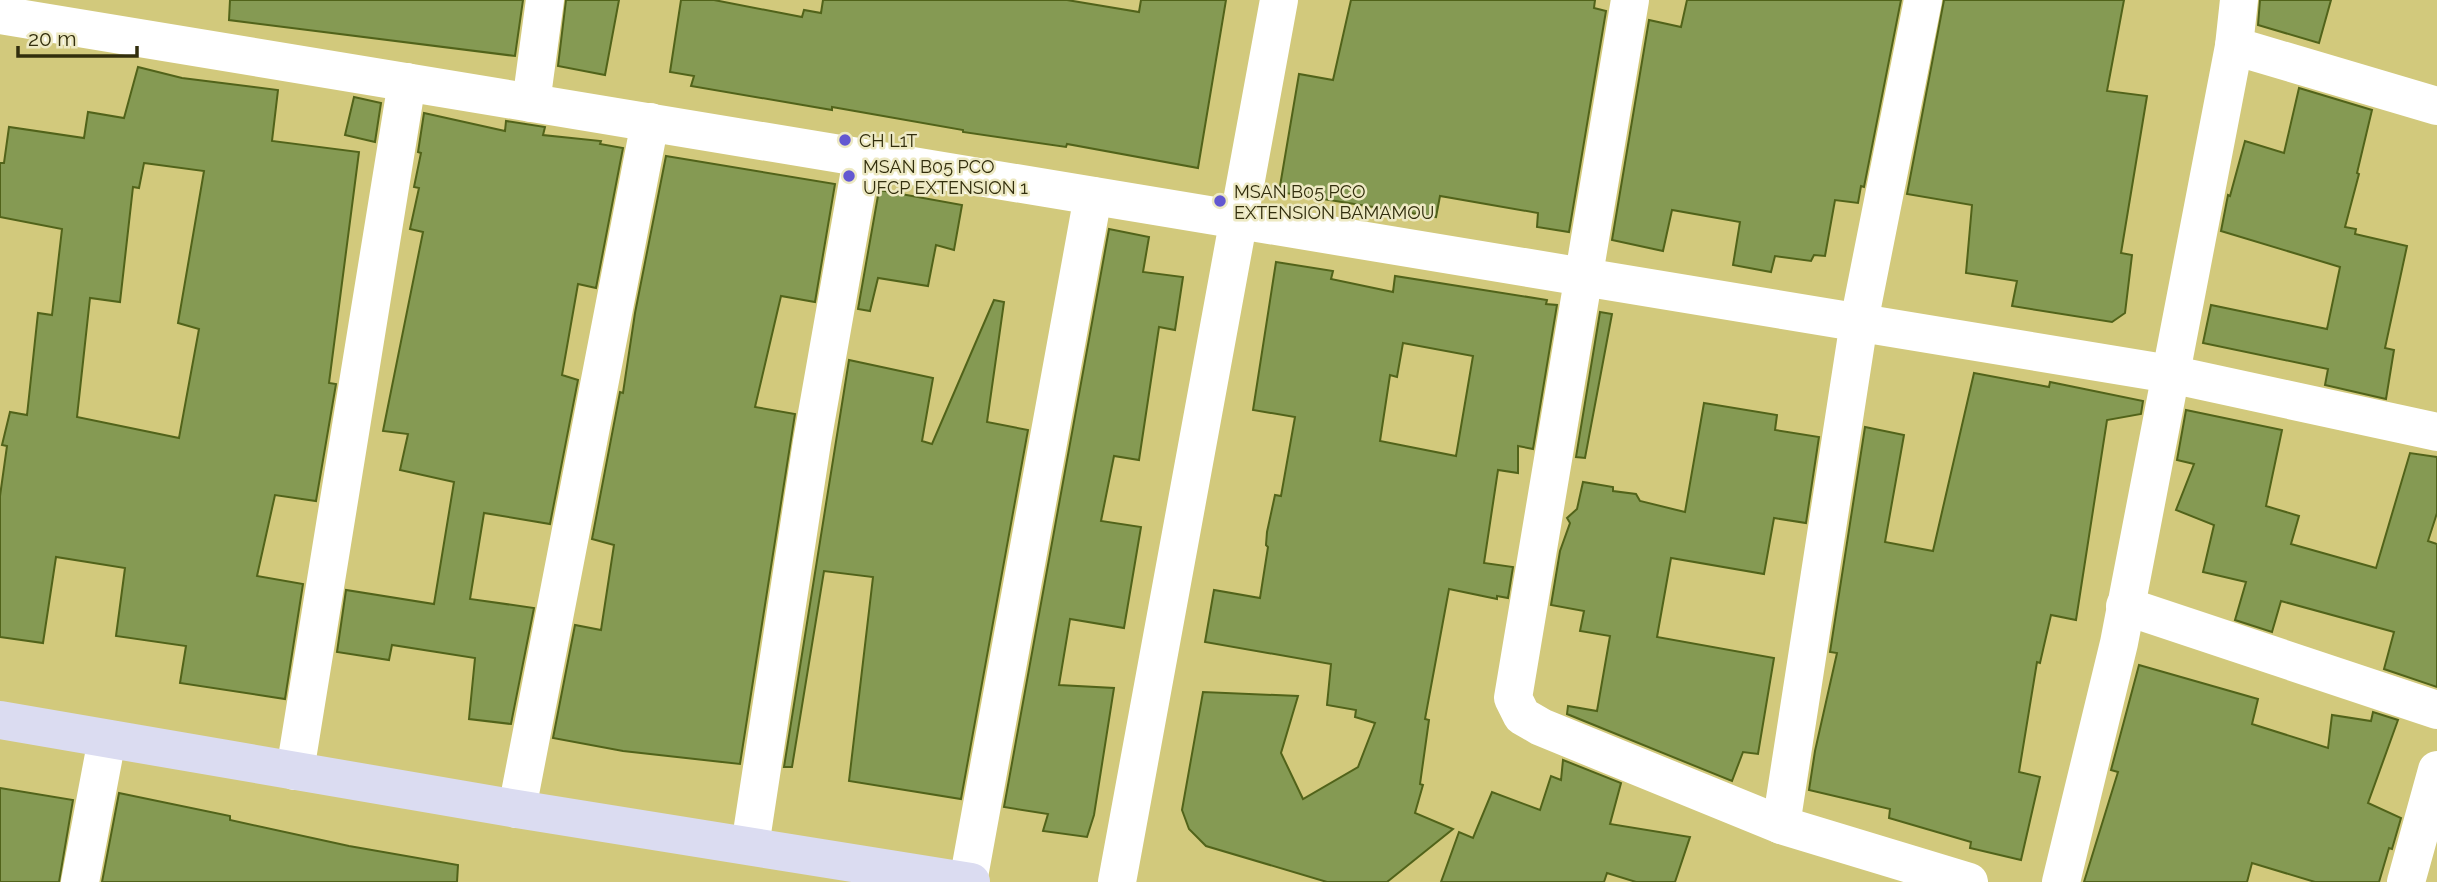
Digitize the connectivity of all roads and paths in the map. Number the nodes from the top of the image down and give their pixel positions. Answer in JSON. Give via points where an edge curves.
{"nodes":[{"id":1,"x":545,"y":0,"type":"edge"},
{"id":2,"x":1279,"y":0,"type":"edge"},
{"id":3,"x":1630,"y":0,"type":"edge"},
{"id":4,"x":1923,"y":0,"type":"edge"},
{"id":5,"x":2239,"y":0,"type":"edge"},
{"id":6,"x":0,"y":15,"type":"edge"},
{"id":7,"x":2234,"y":46,"type":"junction"},
{"id":8,"x":407,"y":82,"type":"junction"},
{"id":9,"x":531,"y":103,"type":"junction"},
{"id":10,"x":2437,"y":106,"type":"edge"},
{"id":11,"x":650,"y":122,"type":"junction"},
{"id":12,"x":862,"y":159,"type":"junction"},
{"id":13,"x":1093,"y":195,"type":"junction"},
{"id":14,"x":1237,"y":220,"type":"junction"},
{"id":15,"x":1582,"y":276,"type":"junction"},
{"id":16,"x":1859,"y":323,"type":"junction"},
{"id":17,"x":2170,"y":374,"type":"junction"},
{"id":18,"x":2437,"y":432,"type":"edge"},
{"id":19,"x":2125,"y":606,"type":"junction"},
{"id":20,"x":2437,"y":710,"type":"edge"},
{"id":21,"x":0,"y":720,"type":"edge"},
{"id":22,"x":107,"y":738,"type":"junction"},
{"id":23,"x":2437,"y":770,"type":"edge"},
{"id":24,"x":295,"y":772,"type":"junction"},
{"id":25,"x":517,"y":810,"type":"junction"},
{"id":26,"x":1782,"y":825,"type":"junction"},
{"id":27,"x":750,"y":846,"type":"junction"},
{"id":28,"x":80,"y":882,"type":"edge"},
{"id":29,"x":969,"y":882,"type":"edge"},
{"id":30,"x":1118,"y":882,"type":"edge"},
{"id":31,"x":1969,"y":882,"type":"edge"},
{"id":32,"x":2061,"y":882,"type":"edge"},
{"id":33,"x":2406,"y":882,"type":"edge"}],
"edges":[{"from":1,"to":9,"type":"street"},
{"from":2,"to":14,"type":"street"},
{"from":3,"to":15,"type":"street"},
{"from":4,"to":16,"type":"street"},
{"from":5,"to":7,"type":"street"},
{"from":6,"to":8,"type":"street"},
{"from":7,"to":10,"type":"street"},
{"from":7,"to":17,"type":"street"},
{"from":8,"to":9,"type":"street"},
{"from":8,"to":24,"type":"street"},
{"from":9,"to":11,"type":"street"},
{"from":11,"to":12,"type":"street"},
{"from":11,"to":25,"type":"street"},
{"from":12,"to":13,"type":"street"},
{"from":12,"to":27,"type":"street","via":[[812,442]]},
{"from":13,"to":14,"type":"street"},
{"from":13,"to":29,"type":"street"},
{"from":14,"to":15,"type":"street"},
{"from":14,"to":30,"type":"street"},
{"from":15,"to":16,"type":"street"},
{"from":15,"to":26,"type":"street","via":[[1513,698],[1522,716],[1541,727]]},
{"from":16,"to":17,"type":"street"},
{"from":16,"to":26,"type":"street"},
{"from":17,"to":18,"type":"street"},
{"from":17,"to":19,"type":"street"},
{"from":19,"to":20,"type":"street"},
{"from":19,"to":32,"type":"street"},
{"from":21,"to":22,"type":"main road"},
{"from":22,"to":24,"type":"main road"},
{"from":22,"to":28,"type":"street"},
{"from":23,"to":33,"type":"street"},
{"from":24,"to":25,"type":"main road"},
{"from":25,"to":27,"type":"main road"},
{"from":26,"to":31,"type":"street"},
{"from":27,"to":29,"type":"main road"}]}
